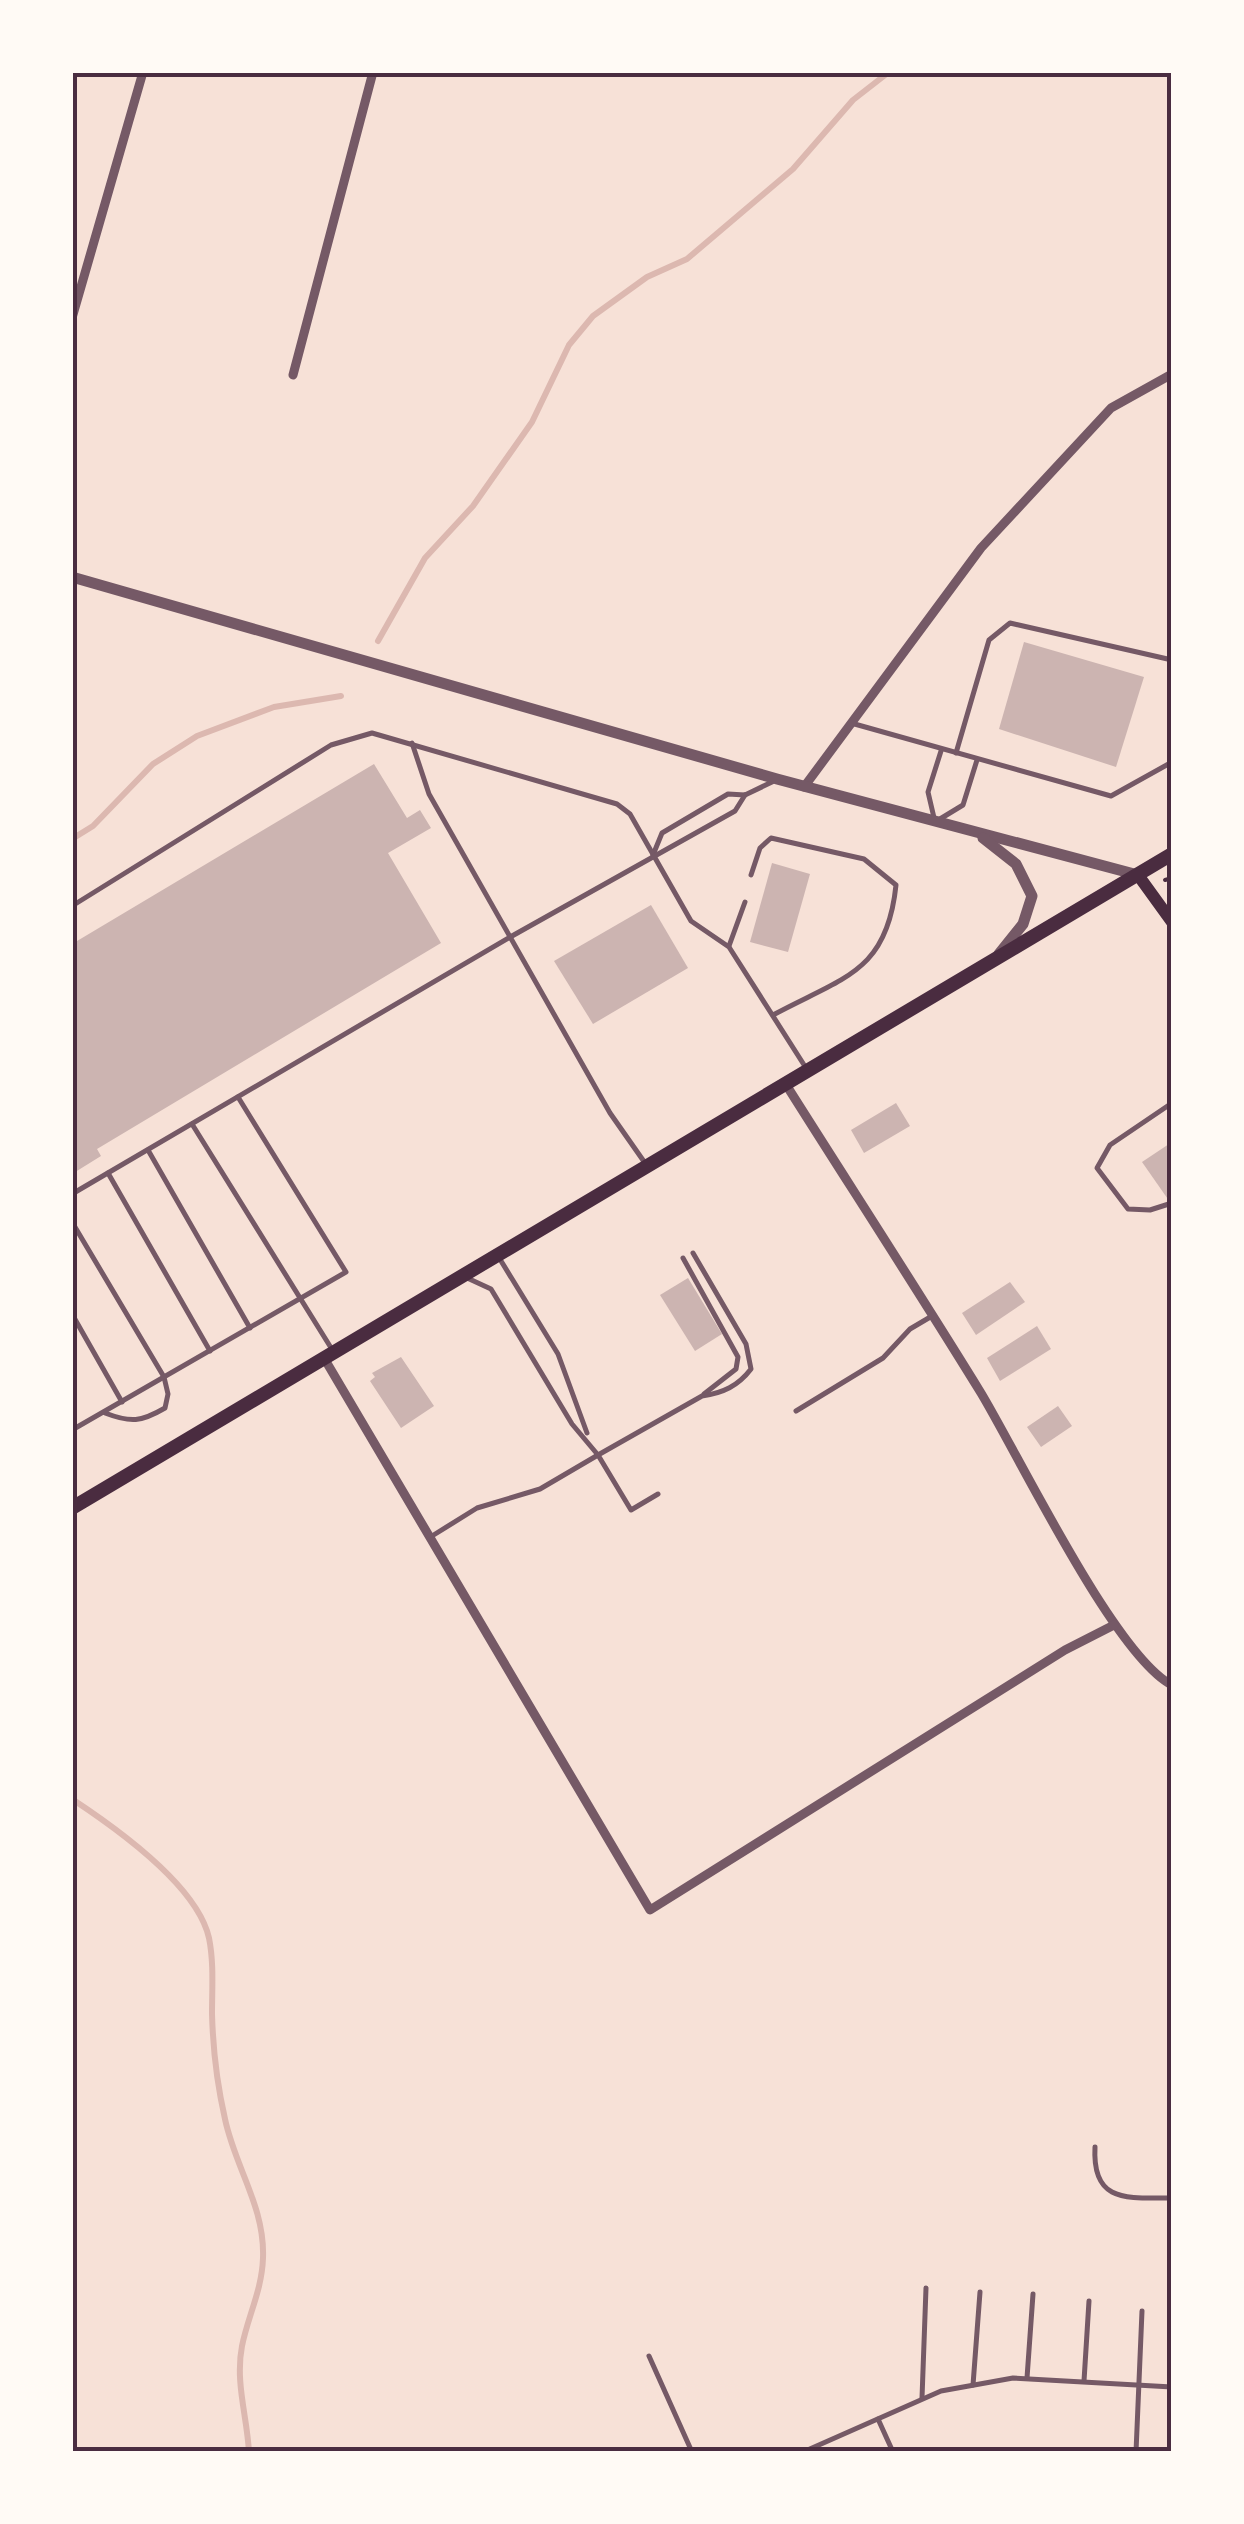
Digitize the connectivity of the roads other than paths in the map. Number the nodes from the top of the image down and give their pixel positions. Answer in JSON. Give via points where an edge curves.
{"nodes":[{"id":1,"x":142,"y":72,"type":"edge"},
{"id":2,"x":374,"y":72,"type":"edge"},
{"id":3,"x":72,"y":318,"type":"edge"},
{"id":4,"x":1172,"y":374,"type":"edge"},
{"id":5,"x":294,"y":375,"type":"dead end"},
{"id":6,"x":72,"y":577,"type":"edge"},
{"id":7,"x":1172,"y":660,"type":"edge"},
{"id":8,"x":852,"y":723,"type":"junction"},
{"id":9,"x":412,"y":743,"type":"junction"},
{"id":10,"x":941,"y":750,"type":"junction"},
{"id":11,"x":955,"y":755,"type":"junction"},
{"id":12,"x":978,"y":760,"type":"junction"},
{"id":13,"x":1172,"y":762,"type":"edge"},
{"id":14,"x":776,"y":779,"type":"junction"},
{"id":15,"x":804,"y":787,"type":"junction"},
{"id":16,"x":745,"y":795,"type":"junction"},
{"id":17,"x":935,"y":822,"type":"junction"},
{"id":18,"x":976,"y":833,"type":"junction"},
{"id":19,"x":652,"y":854,"type":"junction"},
{"id":20,"x":1172,"y":854,"type":"edge"},
{"id":21,"x":751,"y":875,"type":"dead end"},
{"id":22,"x":1138,"y":875,"type":"junction"},
{"id":23,"x":745,"y":902,"type":"dead end"},
{"id":24,"x":72,"y":906,"type":"edge"},
{"id":25,"x":1172,"y":922,"type":"edge"},
{"id":26,"x":512,"y":936,"type":"junction"},
{"id":27,"x":729,"y":948,"type":"junction"},
{"id":28,"x":996,"y":957,"type":"junction"},
{"id":29,"x":773,"y":1016,"type":"junction"},
{"id":30,"x":807,"y":1070,"type":"junction"},
{"id":31,"x":786,"y":1083,"type":"junction"},
{"id":32,"x":238,"y":1097,"type":"junction"},
{"id":33,"x":1172,"y":1103,"type":"edge"},
{"id":34,"x":192,"y":1124,"type":"junction"},
{"id":35,"x":148,"y":1150,"type":"junction"},
{"id":36,"x":647,"y":1166,"type":"junction"},
{"id":37,"x":108,"y":1173,"type":"junction"},
{"id":38,"x":72,"y":1194,"type":"edge"},
{"id":39,"x":1172,"y":1203,"type":"edge"},
{"id":40,"x":72,"y":1222,"type":"edge"},
{"id":41,"x":692,"y":1253,"type":"dead end"},
{"id":42,"x":498,"y":1255,"type":"junction"},
{"id":43,"x":684,"y":1258,"type":"dead end"},
{"id":44,"x":462,"y":1276,"type":"junction"},
{"id":45,"x":300,"y":1298,"type":"junction"},
{"id":46,"x":72,"y":1314,"type":"edge"},
{"id":47,"x":932,"y":1316,"type":"junction"},
{"id":48,"x":250,"y":1328,"type":"junction"},
{"id":49,"x":210,"y":1351,"type":"junction"},
{"id":50,"x":329,"y":1355,"type":"junction"},
{"id":51,"x":164,"y":1377,"type":"junction"},
{"id":52,"x":702,"y":1396,"type":"junction"},
{"id":53,"x":122,"y":1402,"type":"junction"},
{"id":54,"x":796,"y":1410,"type":"dead end"},
{"id":55,"x":104,"y":1412,"type":"junction"},
{"id":56,"x":72,"y":1420,"type":"edge"},
{"id":57,"x":74,"y":1429,"type":"edge"},
{"id":58,"x":587,"y":1436,"type":"junction"},
{"id":59,"x":598,"y":1455,"type":"junction"},
{"id":60,"x":658,"y":1494,"type":"dead end"},
{"id":61,"x":72,"y":1508,"type":"edge"},
{"id":62,"x":431,"y":1536,"type":"junction"},
{"id":63,"x":1114,"y":1624,"type":"junction"},
{"id":64,"x":1172,"y":1685,"type":"edge"},
{"id":65,"x":1095,"y":2147,"type":"dead end"},
{"id":66,"x":1172,"y":2198,"type":"edge"},
{"id":67,"x":926,"y":2288,"type":"dead end"},
{"id":68,"x":980,"y":2292,"type":"dead end"},
{"id":69,"x":1032,"y":2294,"type":"dead end"},
{"id":70,"x":1089,"y":2301,"type":"dead end"},
{"id":71,"x":1142,"y":2311,"type":"dead end"},
{"id":72,"x":649,"y":2356,"type":"dead end"},
{"id":73,"x":1027,"y":2378,"type":"junction"},
{"id":74,"x":1084,"y":2381,"type":"junction"},
{"id":75,"x":1138,"y":2384,"type":"junction"},
{"id":76,"x":973,"y":2385,"type":"junction"},
{"id":77,"x":1172,"y":2387,"type":"edge"},
{"id":78,"x":922,"y":2398,"type":"junction"},
{"id":79,"x":878,"y":2419,"type":"junction"},
{"id":80,"x":692,"y":2452,"type":"edge"},
{"id":81,"x":803,"y":2452,"type":"edge"},
{"id":82,"x":894,"y":2452,"type":"edge"},
{"id":83,"x":1136,"y":2452,"type":"edge"}],
"edges":[{"from":1,"to":3,"type":"street"},
{"from":2,"to":5,"type":"street"},
{"from":4,"to":8,"type":"street","via":[[1111,408],[1078,442],[981,548]]},
{"from":6,"to":14,"type":"street"},
{"from":7,"to":11,"type":"lane","via":[[1010,623],[988,640]]},
{"from":8,"to":10,"type":"lane"},
{"from":8,"to":15,"type":"street"},
{"from":9,"to":19,"type":"lane","via":[[617,804]]},
{"from":9,"to":24,"type":"lane","via":[[372,733],[331,745]]},
{"from":9,"to":26,"type":"lane","via":[[429,794]]},
{"from":10,"to":11,"type":"lane"},
{"from":10,"to":17,"type":"lane","via":[[928,792]]},
{"from":11,"to":12,"type":"lane"},
{"from":12,"to":13,"type":"lane","via":[[1111,796]]},
{"from":12,"to":17,"type":"lane","via":[[963,805]]},
{"from":14,"to":15,"type":"street"},
{"from":14,"to":16,"type":"lane"},
{"from":15,"to":17,"type":"street"},
{"from":16,"to":19,"type":"lane","via":[[735,811],[667,852]]},
{"from":16,"to":19,"type":"lane","via":[[728,794],[662,833]]},
{"from":17,"to":18,"type":"street"},
{"from":18,"to":22,"type":"street"},
{"from":18,"to":28,"type":"street","via":[[1016,864],[1032,896],[1024,924]]},
{"from":19,"to":26,"type":"lane"},
{"from":19,"to":27,"type":"lane","via":[[691,921]]},
{"from":20,"to":22,"type":"main road"},
{"from":21,"to":29,"type":"lane","via":[[771,838],[864,859],[896,885],[885,942],[874,955]]},
{"from":22,"to":25,"type":"main road"},
{"from":22,"to":28,"type":"main road"},
{"from":23,"to":27,"type":"lane"},
{"from":26,"to":32,"type":"lane"},
{"from":26,"to":36,"type":"lane","via":[[610,1113]]},
{"from":27,"to":29,"type":"lane"},
{"from":28,"to":30,"type":"main road"},
{"from":29,"to":30,"type":"lane"},
{"from":30,"to":31,"type":"main road"},
{"from":31,"to":36,"type":"main road"},
{"from":31,"to":47,"type":"street"},
{"from":32,"to":34,"type":"lane"},
{"from":32,"to":45,"type":"lane","via":[[346,1272]]},
{"from":33,"to":39,"type":"lane","via":[[1110,1145],[1098,1168],[1128,1209]]},
{"from":34,"to":35,"type":"lane"},
{"from":34,"to":45,"type":"lane"},
{"from":35,"to":37,"type":"lane"},
{"from":35,"to":48,"type":"lane"},
{"from":36,"to":42,"type":"main road"},
{"from":37,"to":38,"type":"lane"},
{"from":37,"to":49,"type":"lane"},
{"from":40,"to":51,"type":"lane"},
{"from":41,"to":52,"type":"lane","via":[[750,1356],[742,1380]]},
{"from":42,"to":44,"type":"main road"},
{"from":42,"to":58,"type":"lane","via":[[558,1354]]},
{"from":43,"to":52,"type":"lane","via":[[739,1364]]},
{"from":44,"to":50,"type":"main road"},
{"from":44,"to":58,"type":"lane","via":[[491,1289],[572,1424]]},
{"from":45,"to":48,"type":"lane"},
{"from":45,"to":50,"type":"lane"},
{"from":46,"to":53,"type":"lane"},
{"from":47,"to":54,"type":"lane","via":[[884,1358]]},
{"from":47,"to":63,"type":"street"},
{"from":48,"to":49,"type":"lane"},
{"from":49,"to":51,"type":"lane"},
{"from":50,"to":61,"type":"main road"},
{"from":50,"to":62,"type":"street"},
{"from":51,"to":53,"type":"lane"},
{"from":51,"to":55,"type":"lane","via":[[165,1408],[145,1420]]},
{"from":52,"to":59,"type":"lane"},
{"from":53,"to":55,"type":"lane"},
{"from":55,"to":57,"type":"lane"},
{"from":56,"to":57,"type":"lane"},
{"from":58,"to":59,"type":"lane"},
{"from":59,"to":60,"type":"lane","via":[[632,1510]]},
{"from":59,"to":62,"type":"lane","via":[[540,1490],[477,1508]]},
{"from":62,"to":63,"type":"street","via":[[650,1910]]},
{"from":63,"to":64,"type":"street"},
{"from":65,"to":66,"type":"lane","via":[[1101,2186],[1117,2195]]},
{"from":67,"to":78,"type":"lane"},
{"from":68,"to":76,"type":"lane"},
{"from":69,"to":73,"type":"lane"},
{"from":70,"to":74,"type":"lane"},
{"from":71,"to":75,"type":"lane"},
{"from":72,"to":80,"type":"lane"},
{"from":73,"to":74,"type":"lane"},
{"from":73,"to":76,"type":"lane"},
{"from":74,"to":75,"type":"lane"},
{"from":75,"to":77,"type":"lane"},
{"from":75,"to":83,"type":"lane"},
{"from":76,"to":78,"type":"lane"},
{"from":78,"to":79,"type":"lane"},
{"from":79,"to":81,"type":"lane"},
{"from":79,"to":82,"type":"lane"}]}
